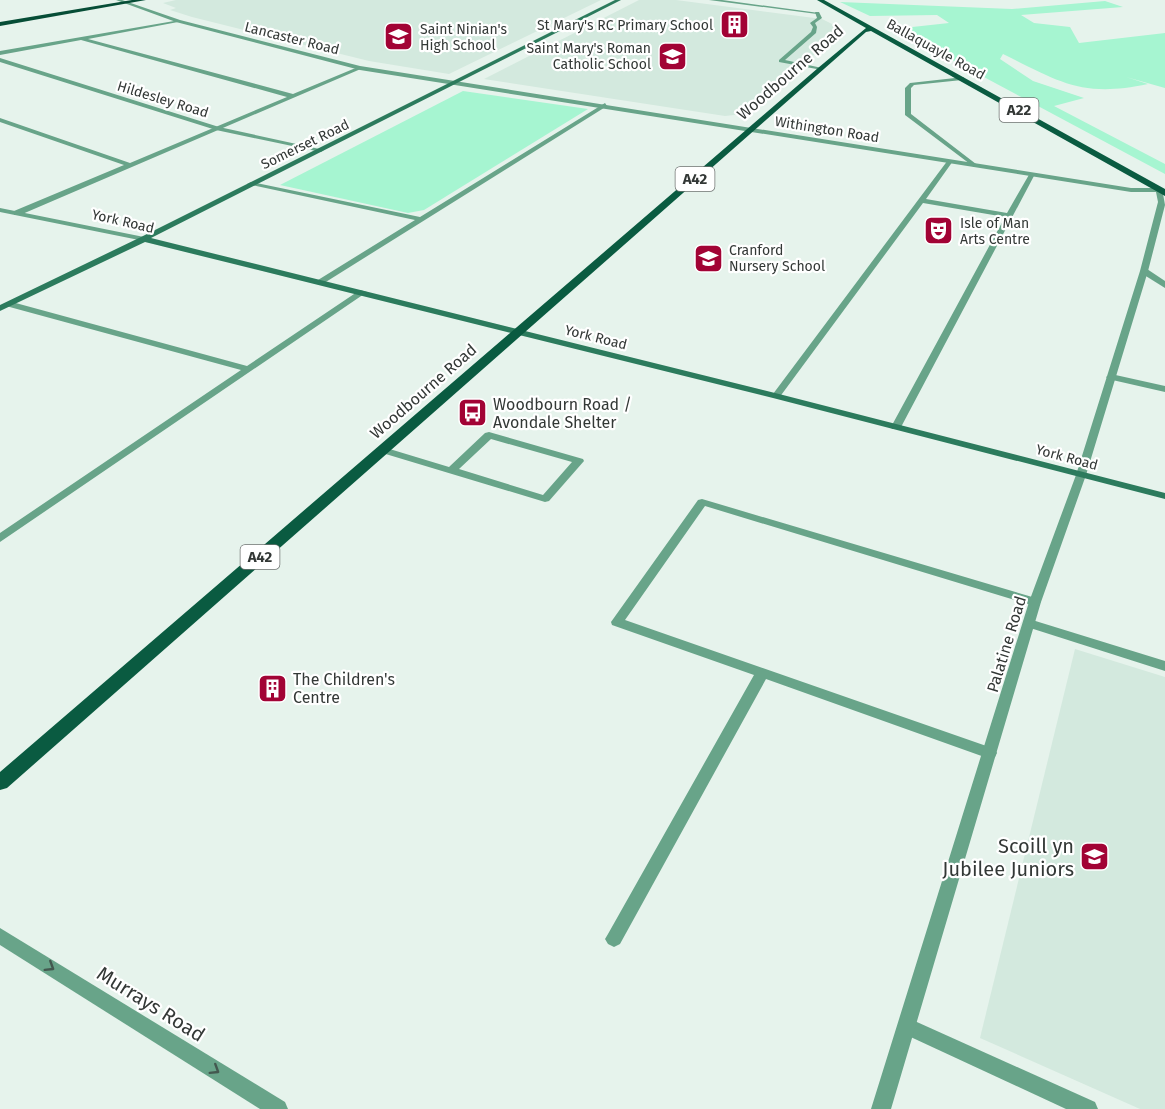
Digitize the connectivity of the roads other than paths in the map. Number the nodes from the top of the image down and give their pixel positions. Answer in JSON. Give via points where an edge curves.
{"nodes":[{"id":1,"x":143,"y":0,"type":"edge"},
{"id":2,"x":619,"y":0,"type":"edge"},
{"id":3,"x":711,"y":0,"type":"edge"},
{"id":4,"x":820,"y":0,"type":"edge"},
{"id":5,"x":122,"y":1,"type":"edge"},
{"id":6,"x":177,"y":21,"type":"junction"},
{"id":7,"x":0,"y":24,"type":"edge"},
{"id":8,"x":871,"y":29,"type":"junction"},
{"id":9,"x":79,"y":38,"type":"junction"},
{"id":10,"x":0,"y":53,"type":"edge"},
{"id":11,"x":0,"y":60,"type":"edge"},
{"id":12,"x":360,"y":68,"type":"junction"},
{"id":13,"x":820,"y":69,"type":"junction"},
{"id":14,"x":962,"y":78,"type":"junction"},
{"id":15,"x":455,"y":82,"type":"junction"},
{"id":16,"x":292,"y":96,"type":"junction"},
{"id":17,"x":604,"y":105,"type":"junction"},
{"id":18,"x":0,"y":120,"type":"edge"},
{"id":19,"x":218,"y":129,"type":"junction"},
{"id":20,"x":752,"y":129,"type":"junction"},
{"id":21,"x":321,"y":150,"type":"junction"},
{"id":22,"x":950,"y":161,"type":"junction"},
{"id":23,"x":130,"y":165,"type":"junction"},
{"id":24,"x":975,"y":165,"type":"junction"},
{"id":25,"x":1032,"y":174,"type":"junction"},
{"id":26,"x":251,"y":184,"type":"junction"},
{"id":27,"x":1162,"y":192,"type":"edge"},
{"id":28,"x":921,"y":200,"type":"junction"},
{"id":29,"x":0,"y":210,"type":"edge"},
{"id":30,"x":17,"y":213,"type":"junction"},
{"id":31,"x":1009,"y":216,"type":"junction"},
{"id":32,"x":420,"y":219,"type":"junction"},
{"id":33,"x":144,"y":239,"type":"junction"},
{"id":34,"x":1144,"y":271,"type":"junction"},
{"id":35,"x":321,"y":282,"type":"junction"},
{"id":36,"x":1165,"y":285,"type":"edge"},
{"id":37,"x":363,"y":292,"type":"junction"},
{"id":38,"x":5,"y":306,"type":"edge"},
{"id":39,"x":519,"y":331,"type":"junction"},
{"id":40,"x":247,"y":369,"type":"junction"},
{"id":41,"x":1111,"y":377,"type":"junction"},
{"id":42,"x":1165,"y":389,"type":"edge"},
{"id":43,"x":776,"y":396,"type":"junction"},
{"id":44,"x":896,"y":427,"type":"junction"},
{"id":45,"x":383,"y":450,"type":"junction"},
{"id":46,"x":451,"y":471,"type":"junction"},
{"id":47,"x":1081,"y":475,"type":"junction"},
{"id":48,"x":1165,"y":496,"type":"edge"},
{"id":49,"x":0,"y":538,"type":"edge"},
{"id":50,"x":1035,"y":602,"type":"junction"},
{"id":51,"x":1029,"y":623,"type":"junction"},
{"id":52,"x":1165,"y":666,"type":"edge"},
{"id":53,"x":762,"y":674,"type":"junction"},
{"id":54,"x":990,"y":753,"type":"junction"},
{"id":55,"x":0,"y":783,"type":"edge"},
{"id":56,"x":0,"y":936,"type":"edge"},
{"id":57,"x":614,"y":939,"type":"dead end"},
{"id":58,"x":908,"y":1027,"type":"junction"},
{"id":59,"x":278,"y":1109,"type":"edge"},
{"id":60,"x":881,"y":1109,"type":"edge"},
{"id":61,"x":1088,"y":1109,"type":"edge"}],
"edges":[{"from":1,"to":5,"type":"highway"},
{"from":2,"to":15,"type":"main road","name":"Somerset Road"},
{"from":3,"to":13,"type":"street","via":[[817,13],[820,18],[813,23],[813,33],[781,61]]},
{"from":4,"to":8,"type":"main road","name":"Ballaquayle Road","number":"A22"},
{"from":5,"to":6,"type":"street","name":"Lancaster Road"},
{"from":5,"to":7,"type":"highway"},
{"from":6,"to":9,"type":"street"},
{"from":6,"to":12,"type":"street","name":"Lancaster Road"},
{"from":8,"to":13,"type":"main road","name":"Woodbourne Road","number":"A42"},
{"from":8,"to":14,"type":"main road","name":"Ballaquayle Road","number":"A22"},
{"from":9,"to":10,"type":"street"},
{"from":9,"to":16,"type":"street"},
{"from":11,"to":19,"type":"street","name":"Hildesley Road"},
{"from":12,"to":15,"type":"street","name":"Lancaster Road"},
{"from":12,"to":16,"type":"street"},
{"from":13,"to":20,"type":"main road","name":"Woodbourne Road","number":"A42"},
{"from":14,"to":24,"type":"street","via":[[912,84],[908,88],[908,115]]},
{"from":14,"to":27,"type":"main road","name":"Ballaquayle Road","number":"A22"},
{"from":15,"to":17,"type":"street","name":"Withington Road"},
{"from":15,"to":21,"type":"main road","name":"Somerset Road"},
{"from":16,"to":19,"type":"street"},
{"from":17,"to":20,"type":"street","name":"Withington Road"},
{"from":17,"to":32,"type":"street"},
{"from":18,"to":23,"type":"street"},
{"from":19,"to":21,"type":"street","name":"Hildesley Road"},
{"from":19,"to":23,"type":"street"},
{"from":20,"to":22,"type":"street","name":"Withington Road"},
{"from":20,"to":39,"type":"main road","name":"Woodbourne Road","number":"A42"},
{"from":21,"to":26,"type":"main road","name":"Somerset Road"},
{"from":22,"to":24,"type":"street","name":"Withington Road"},
{"from":22,"to":28,"type":"street"},
{"from":23,"to":30,"type":"street"},
{"from":24,"to":25,"type":"street","name":"Withington Road"},
{"from":25,"to":27,"type":"street","name":"Withington Road"},
{"from":25,"to":31,"type":"street"},
{"from":26,"to":32,"type":"street"},
{"from":26,"to":33,"type":"main road","name":"Somerset Road"},
{"from":27,"to":34,"type":"street","name":"Palatine Road"},
{"from":28,"to":31,"type":"street"},
{"from":28,"to":43,"type":"street"},
{"from":29,"to":30,"type":"street","name":"York Road"},
{"from":30,"to":33,"type":"street","name":"York Road"},
{"from":31,"to":44,"type":"street"},
{"from":32,"to":35,"type":"street"},
{"from":33,"to":35,"type":"main road","name":"York Road"},
{"from":33,"to":38,"type":"main road","name":"Somerset Road"},
{"from":34,"to":36,"type":"street"},
{"from":34,"to":41,"type":"street","name":"Palatine Road"},
{"from":35,"to":37,"type":"main road","name":"York Road"},
{"from":37,"to":39,"type":"main road","name":"York Road"},
{"from":37,"to":40,"type":"street"},
{"from":38,"to":40,"type":"street"},
{"from":39,"to":43,"type":"main road","name":"York Road"},
{"from":39,"to":45,"type":"main road","name":"Woodbourne Road","number":"A42"},
{"from":40,"to":49,"type":"street"},
{"from":41,"to":42,"type":"street"},
{"from":41,"to":47,"type":"street","name":"Palatine Road"},
{"from":43,"to":44,"type":"main road","name":"York Road"},
{"from":44,"to":47,"type":"main road","name":"York Road"},
{"from":45,"to":46,"type":"street"},
{"from":45,"to":55,"type":"main road","name":"Woodbourne Road","number":"A42"},
{"from":46,"to":46,"type":"street","via":[[545,499],[579,461],[489,435]]},
{"from":47,"to":48,"type":"main road","name":"York Road"},
{"from":47,"to":50,"type":"street","name":"Palatine Road"},
{"from":50,"to":51,"type":"street","name":"Palatine Road"},
{"from":50,"to":53,"type":"street","via":[[702,502],[617,622]]},
{"from":51,"to":52,"type":"street"},
{"from":51,"to":54,"type":"street","name":"Palatine Road"},
{"from":53,"to":54,"type":"street"},
{"from":53,"to":57,"type":"street"},
{"from":54,"to":58,"type":"street","name":"Palatine Road"},
{"from":56,"to":59,"type":"street","name":"Murrays Road","one_way":true},
{"from":58,"to":60,"type":"street","name":"Palatine Road"},
{"from":58,"to":61,"type":"street"}]}
